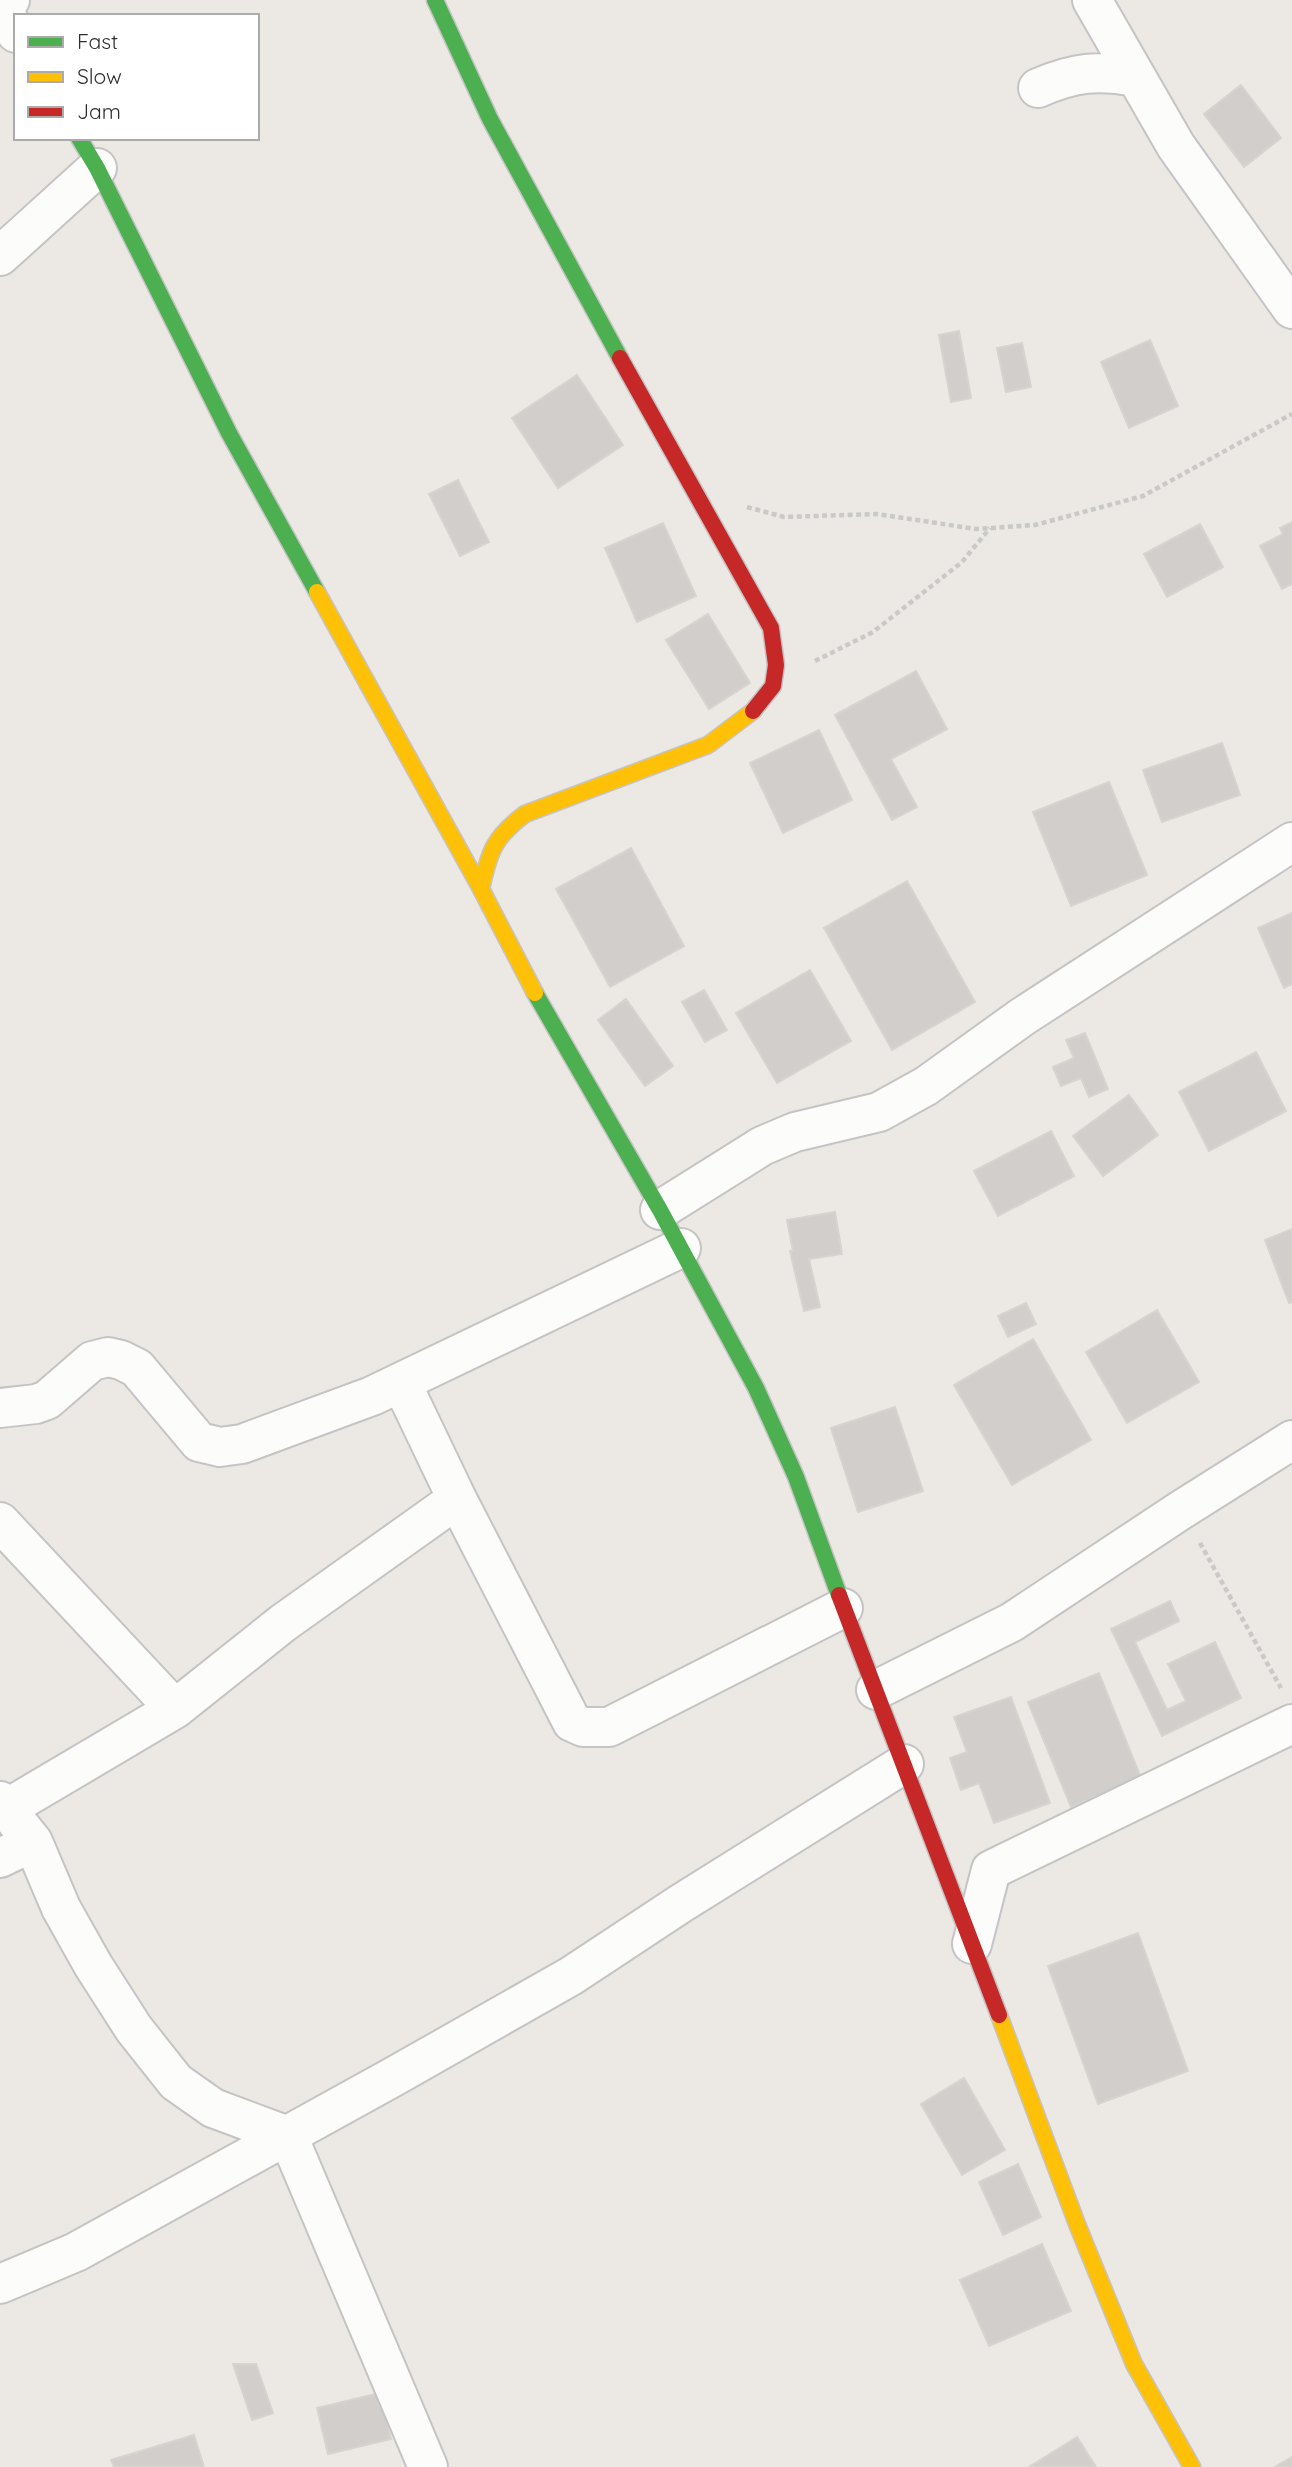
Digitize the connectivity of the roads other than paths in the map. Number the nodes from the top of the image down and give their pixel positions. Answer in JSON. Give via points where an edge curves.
{"nodes":[{"id":1,"x":10,"y":0,"type":"edge"},
{"id":2,"x":435,"y":0,"type":"edge"},
{"id":3,"x":1092,"y":0,"type":"edge"},
{"id":4,"x":14,"y":30,"type":"edge"},
{"id":5,"x":1136,"y":77,"type":"junction"},
{"id":6,"x":1038,"y":88,"type":"dead end"},
{"id":7,"x":88,"y":153,"type":"edge"},
{"id":8,"x":0,"y":256,"type":"edge"},
{"id":9,"x":1292,"y":309,"type":"edge"},
{"id":10,"x":1292,"y":842,"type":"edge"},
{"id":11,"x":481,"y":889,"type":"junction"},
{"id":12,"x":660,"y":1210,"type":"junction"},
{"id":13,"x":681,"y":1248,"type":"junction"},
{"id":14,"x":401,"y":1382,"type":"junction"},
{"id":15,"x":0,"y":1408,"type":"edge"},
{"id":16,"x":1292,"y":1440,"type":"edge"},
{"id":17,"x":457,"y":1499,"type":"junction"},
{"id":18,"x":0,"y":1522,"type":"edge"},
{"id":19,"x":843,"y":1608,"type":"junction"},
{"id":20,"x":876,"y":1690,"type":"junction"},
{"id":21,"x":175,"y":1709,"type":"junction"},
{"id":22,"x":1289,"y":1710,"type":"edge"},
{"id":23,"x":904,"y":1763,"type":"junction"},
{"id":24,"x":3,"y":1805,"type":"edge"},
{"id":25,"x":16,"y":1850,"type":"edge"},
{"id":26,"x":972,"y":1944,"type":"junction"},
{"id":27,"x":288,"y":2136,"type":"junction"},
{"id":28,"x":0,"y":2284,"type":"edge"},
{"id":29,"x":428,"y":2467,"type":"edge"},
{"id":30,"x":1192,"y":2467,"type":"edge"}],
"edges":[{"from":1,"to":4,"type":"street","via":[[0,6]]},
{"from":2,"to":11,"type":"street","via":[[491,120],[771,628],[775,646],[772,686],[749,716],[708,745],[526,814],[499,833],[489,852]]},
{"from":3,"to":5,"type":"street"},
{"from":5,"to":6,"type":"street","via":[[1082,72]]},
{"from":5,"to":9,"type":"street","via":[[1176,146]]},
{"from":7,"to":8,"type":"street"},
{"from":7,"to":11,"type":"street","via":[[229,433]]},
{"from":10,"to":12,"type":"street","via":[[1022,1017],[926,1086],[879,1112],[795,1132],[762,1146]]},
{"from":11,"to":12,"type":"street","via":[[543,1009]]},
{"from":12,"to":13,"type":"street"},
{"from":13,"to":14,"type":"street"},
{"from":13,"to":19,"type":"street","via":[[756,1388],[796,1478]]},
{"from":14,"to":15,"type":"street","via":[[242,1444],[220,1447],[199,1443],[137,1368],[108,1357],[92,1361],[47,1399]]},
{"from":14,"to":17,"type":"street"},
{"from":16,"to":20,"type":"street","via":[[1012,1622]]},
{"from":17,"to":19,"type":"street","via":[[572,1722],[583,1727],[609,1727]]},
{"from":17,"to":21,"type":"street","via":[[283,1623]]},
{"from":18,"to":21,"type":"street"},
{"from":19,"to":20,"type":"street"},
{"from":20,"to":23,"type":"street"},
{"from":21,"to":24,"type":"street"},
{"from":22,"to":26,"type":"street","via":[[991,1870]]},
{"from":23,"to":26,"type":"street"},
{"from":23,"to":27,"type":"street","via":[[571,1976]]},
{"from":24,"to":25,"type":"street"},
{"from":25,"to":27,"type":"street","via":[[61,1908],[134,2029],[176,2082],[213,2108]]},
{"from":26,"to":30,"type":"street","via":[[1134,2364]]},
{"from":27,"to":28,"type":"street","via":[[76,2252]]},
{"from":27,"to":29,"type":"street"}]}
